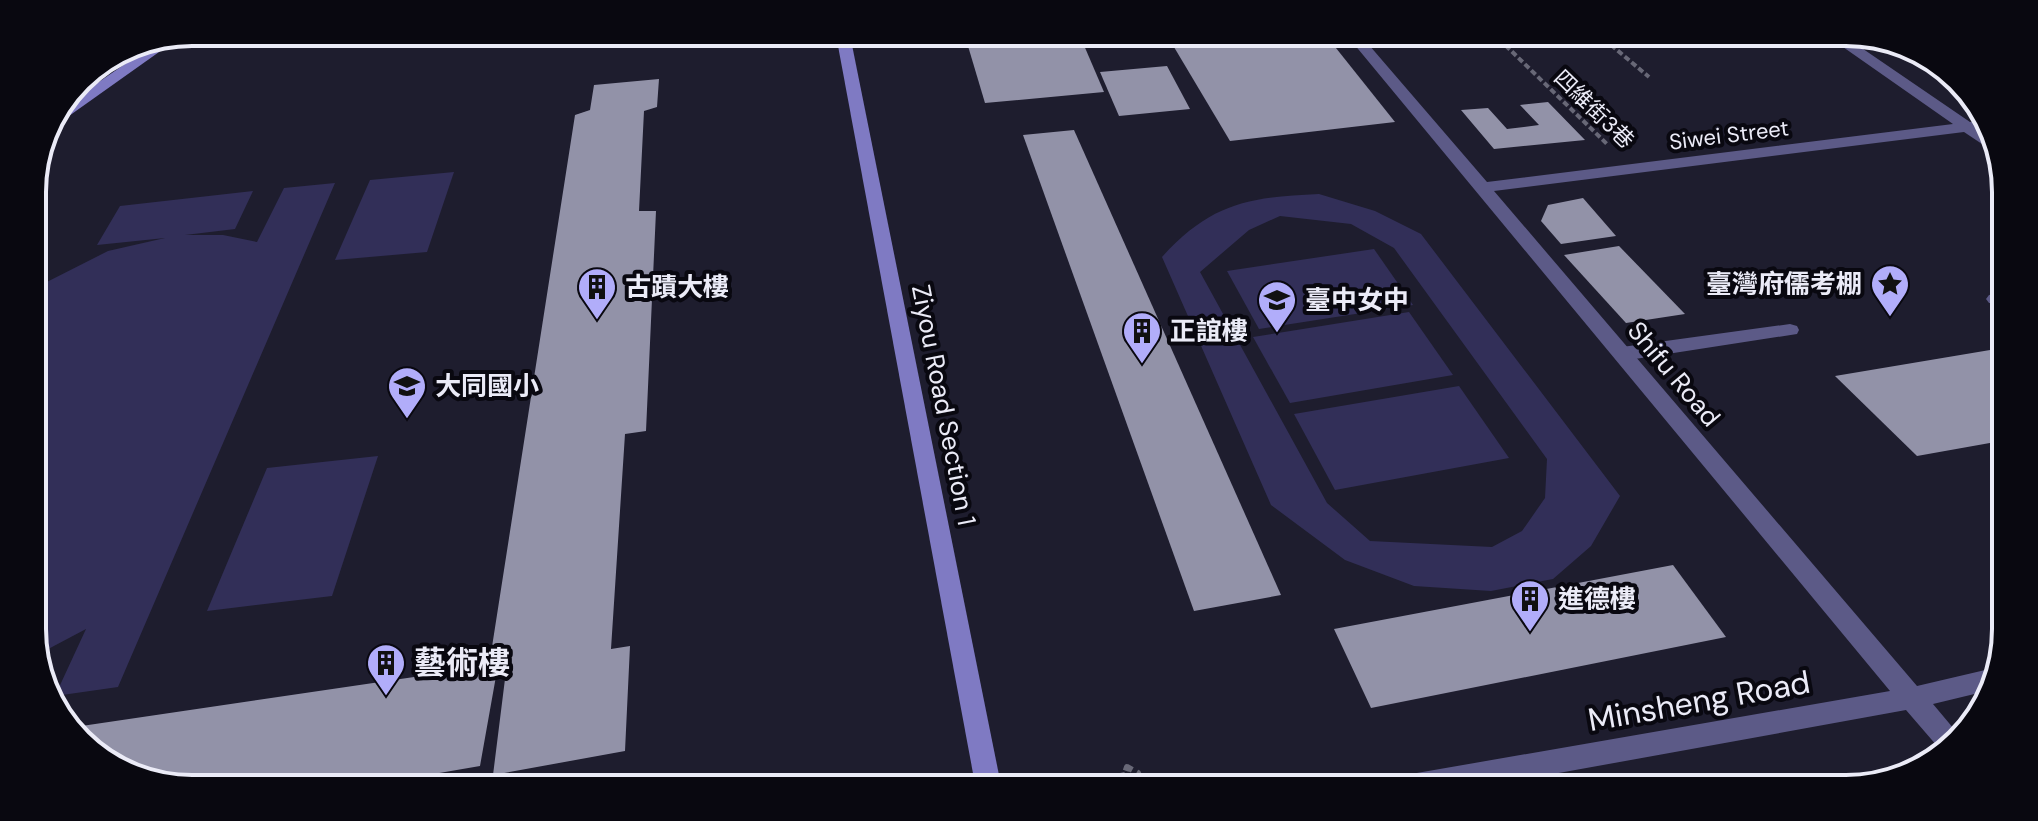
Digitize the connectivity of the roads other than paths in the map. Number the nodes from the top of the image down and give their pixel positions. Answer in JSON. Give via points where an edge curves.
{"nodes":[{"id":1,"x":845,"y":46,"type":"edge"},
{"id":2,"x":1363,"y":46,"type":"edge"},
{"id":3,"x":1850,"y":46,"type":"edge"},
{"id":4,"x":151,"y":52,"type":"edge"},
{"id":5,"x":75,"y":105,"type":"edge"},
{"id":6,"x":1976,"y":126,"type":"edge"},
{"id":7,"x":1480,"y":188,"type":"junction"},
{"id":8,"x":1790,"y":330,"type":"dead end"},
{"id":9,"x":1622,"y":354,"type":"junction"},
{"id":10,"x":1982,"y":682,"type":"edge"},
{"id":11,"x":1912,"y":698,"type":"junction"},
{"id":12,"x":1944,"y":737,"type":"edge"},
{"id":13,"x":986,"y":775,"type":"edge"},
{"id":14,"x":1479,"y":775,"type":"edge"}],
"edges":[{"from":1,"to":13,"type":"main road","name":"Ziyou Road Section 1"},
{"from":2,"to":7,"type":"street","name":"Shifu Road"},
{"from":3,"to":6,"type":"street"},
{"from":4,"to":5,"type":"main road"},
{"from":6,"to":7,"type":"street","name":"Siwei Street"},
{"from":7,"to":9,"type":"street","name":"Shifu Road"},
{"from":8,"to":9,"type":"street"},
{"from":9,"to":11,"type":"street","name":"Shifu Road"},
{"from":10,"to":11,"type":"street","name":"Minsheng Road"},
{"from":11,"to":12,"type":"street","name":"Shifu Road"},
{"from":11,"to":14,"type":"street","name":"Minsheng Road"}]}
